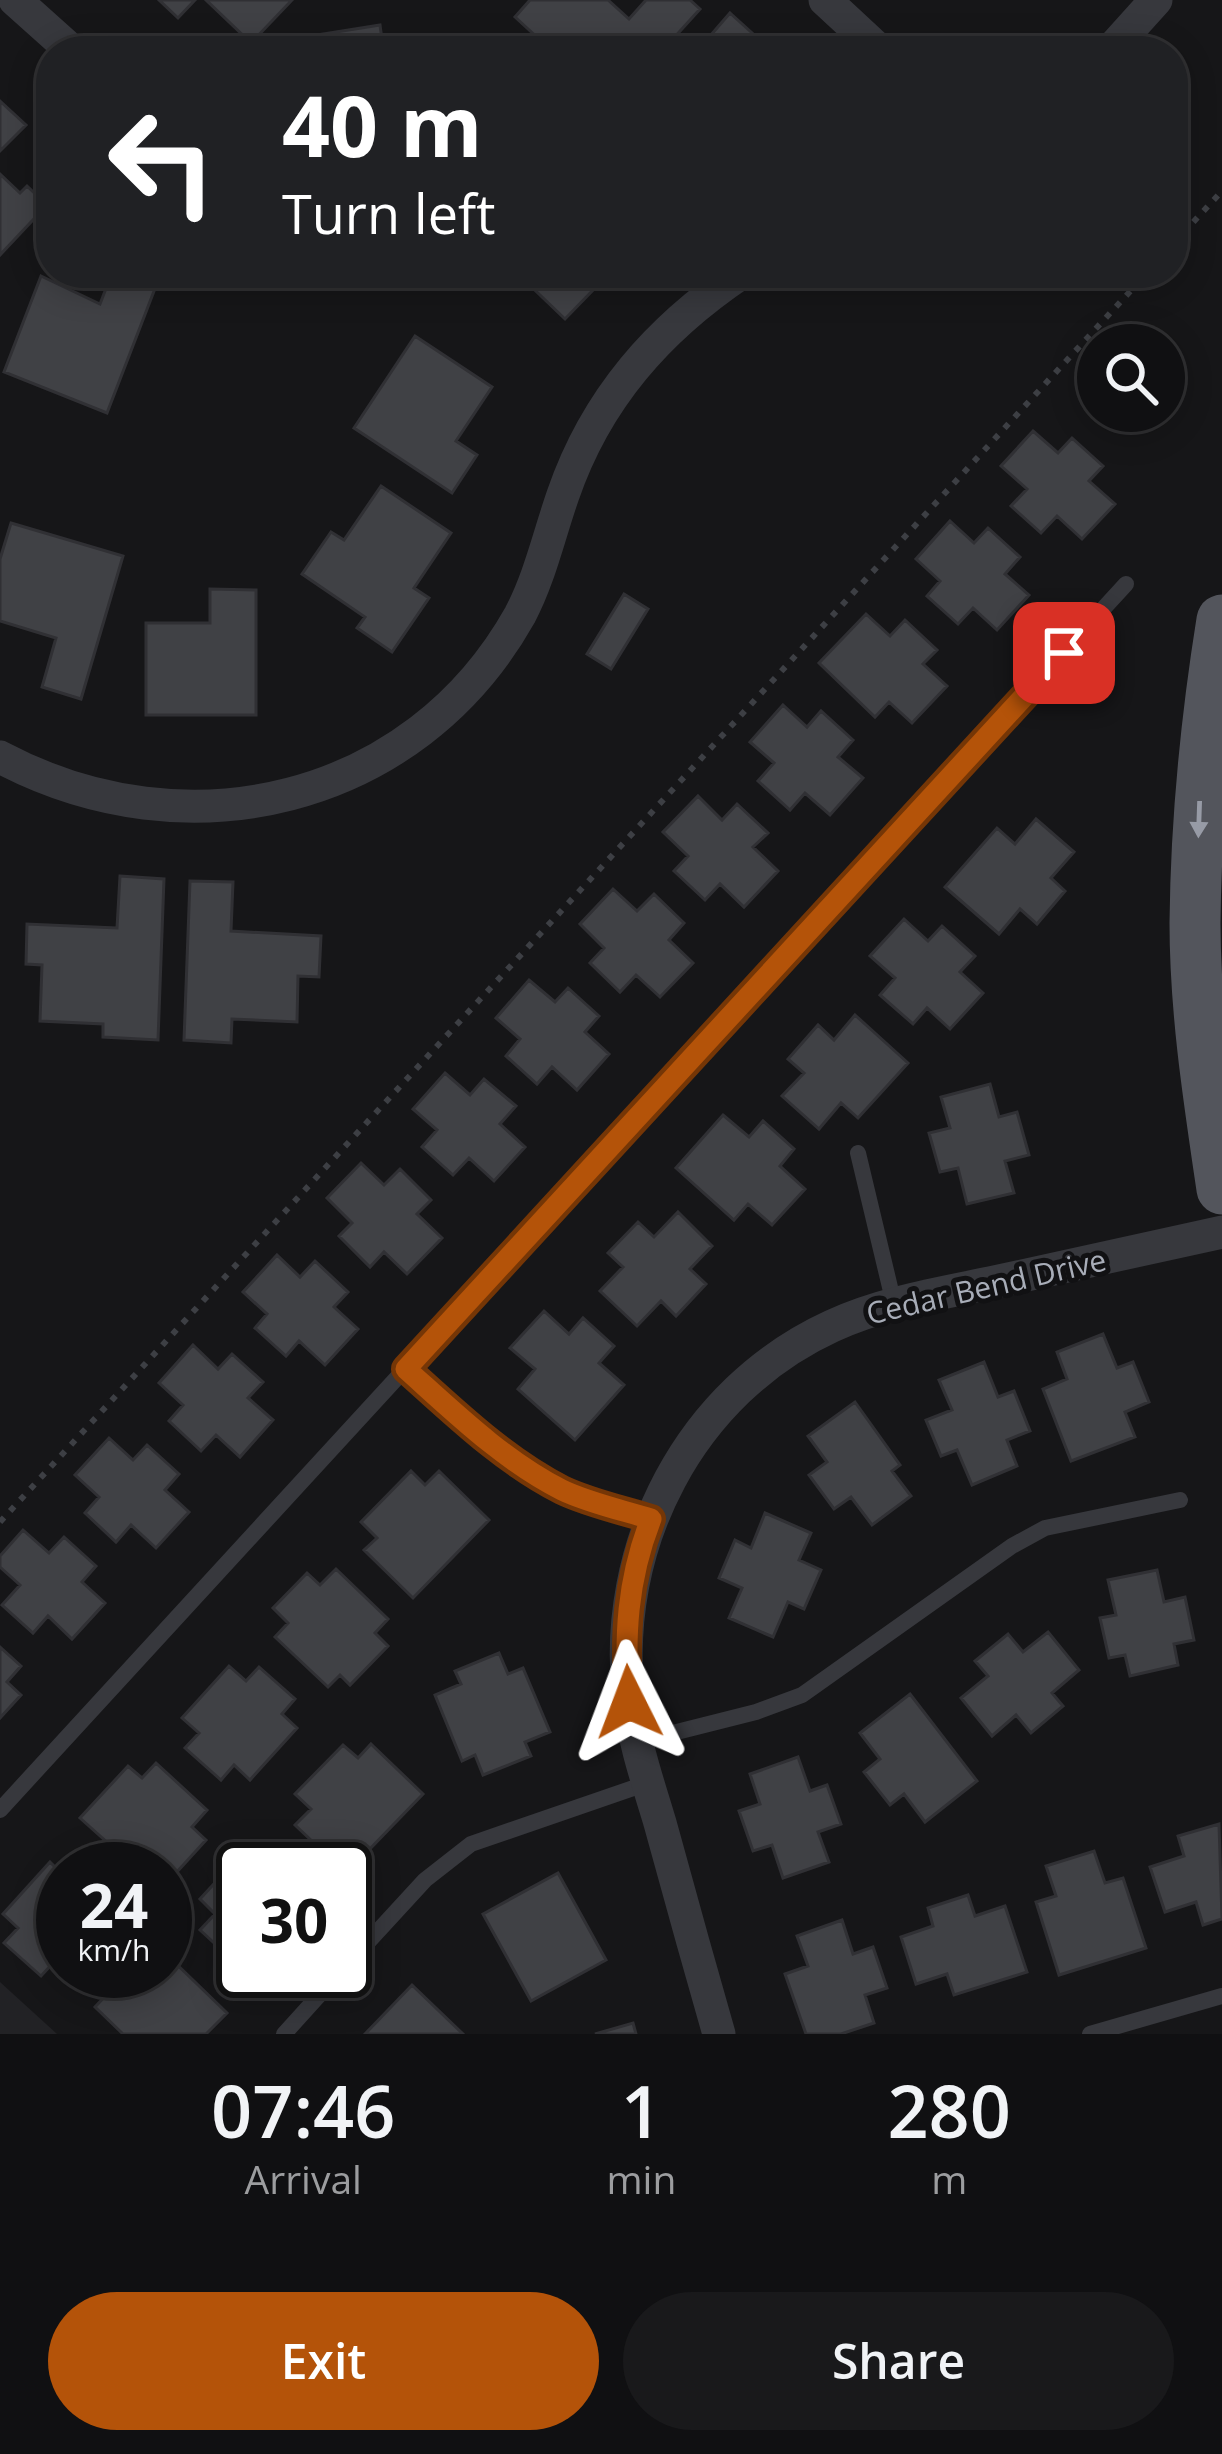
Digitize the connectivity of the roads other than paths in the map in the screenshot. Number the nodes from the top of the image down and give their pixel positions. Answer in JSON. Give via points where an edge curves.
{"nodes":[{"id":1,"x":15,"y":0,"type":"edge"},
{"id":2,"x":825,"y":0,"type":"edge"},
{"id":3,"x":1156,"y":0,"type":"edge"},
{"id":4,"x":56,"y":36,"type":"edge"},
{"id":5,"x":864,"y":36,"type":"edge"},
{"id":6,"x":1124,"y":36,"type":"edge"},
{"id":7,"x":720,"y":288,"type":"edge"},
{"id":8,"x":1126,"y":584,"type":"dead end"},
{"id":9,"x":1222,"y":620,"type":"edge"},
{"id":10,"x":0,"y":757,"type":"edge"},
{"id":11,"x":859,"y":1153,"type":"dead end"},
{"id":12,"x":1222,"y":1189,"type":"edge"},
{"id":13,"x":1222,"y":1232,"type":"edge"},
{"id":14,"x":894,"y":1304,"type":"junction"},
{"id":15,"x":406,"y":1369,"type":"junction"},
{"id":16,"x":1180,"y":1500,"type":"dead end"},
{"id":17,"x":651,"y":1519,"type":"junction"},
{"id":18,"x":637,"y":1742,"type":"junction"},
{"id":19,"x":648,"y":1783,"type":"junction"},
{"id":20,"x":0,"y":1810,"type":"edge"},
{"id":21,"x":372,"y":1937,"type":"edge"},
{"id":22,"x":1222,"y":1996,"type":"edge"},
{"id":23,"x":317,"y":1998,"type":"edge"},
{"id":24,"x":284,"y":2034,"type":"edge"},
{"id":25,"x":719,"y":2034,"type":"edge"},
{"id":26,"x":1090,"y":2034,"type":"edge"}],
"edges":[{"from":1,"to":4,"type":"street"},
{"from":2,"to":5,"type":"street"},
{"from":3,"to":6,"type":"street"},
{"from":7,"to":10,"type":"street","via":[[674,322],[620,385],[578,458],[521,612],[475,679],[419,731],[317,786],[205,808],[115,801]]},
{"from":8,"to":15,"type":"lane"},
{"from":9,"to":12,"type":"main road","one_way":true,"via":[[1200,799],[1195,926]]},
{"from":11,"to":14,"type":"lane"},
{"from":13,"to":14,"type":"street","name":"Cedar Bend Drive"},
{"from":14,"to":17,"type":"street","name":"Cedar Bend Drive","via":[[831,1326],[757,1372],[679,1460]]},
{"from":15,"to":17,"type":"lane","via":[[538,1476]]},
{"from":15,"to":20,"type":"lane"},
{"from":16,"to":18,"type":"lane","via":[[1045,1528],[802,1695]]},
{"from":17,"to":18,"type":"street","name":"Cedar Bend Drive","via":[[627,1614]]},
{"from":18,"to":19,"type":"street","name":"Cedar Bend Drive"},
{"from":19,"to":21,"type":"lane","via":[[471,1844]]},
{"from":19,"to":25,"type":"street","name":"Cedar Bend Drive"},
{"from":22,"to":26,"type":"lane"},
{"from":23,"to":24,"type":"lane"}]}
